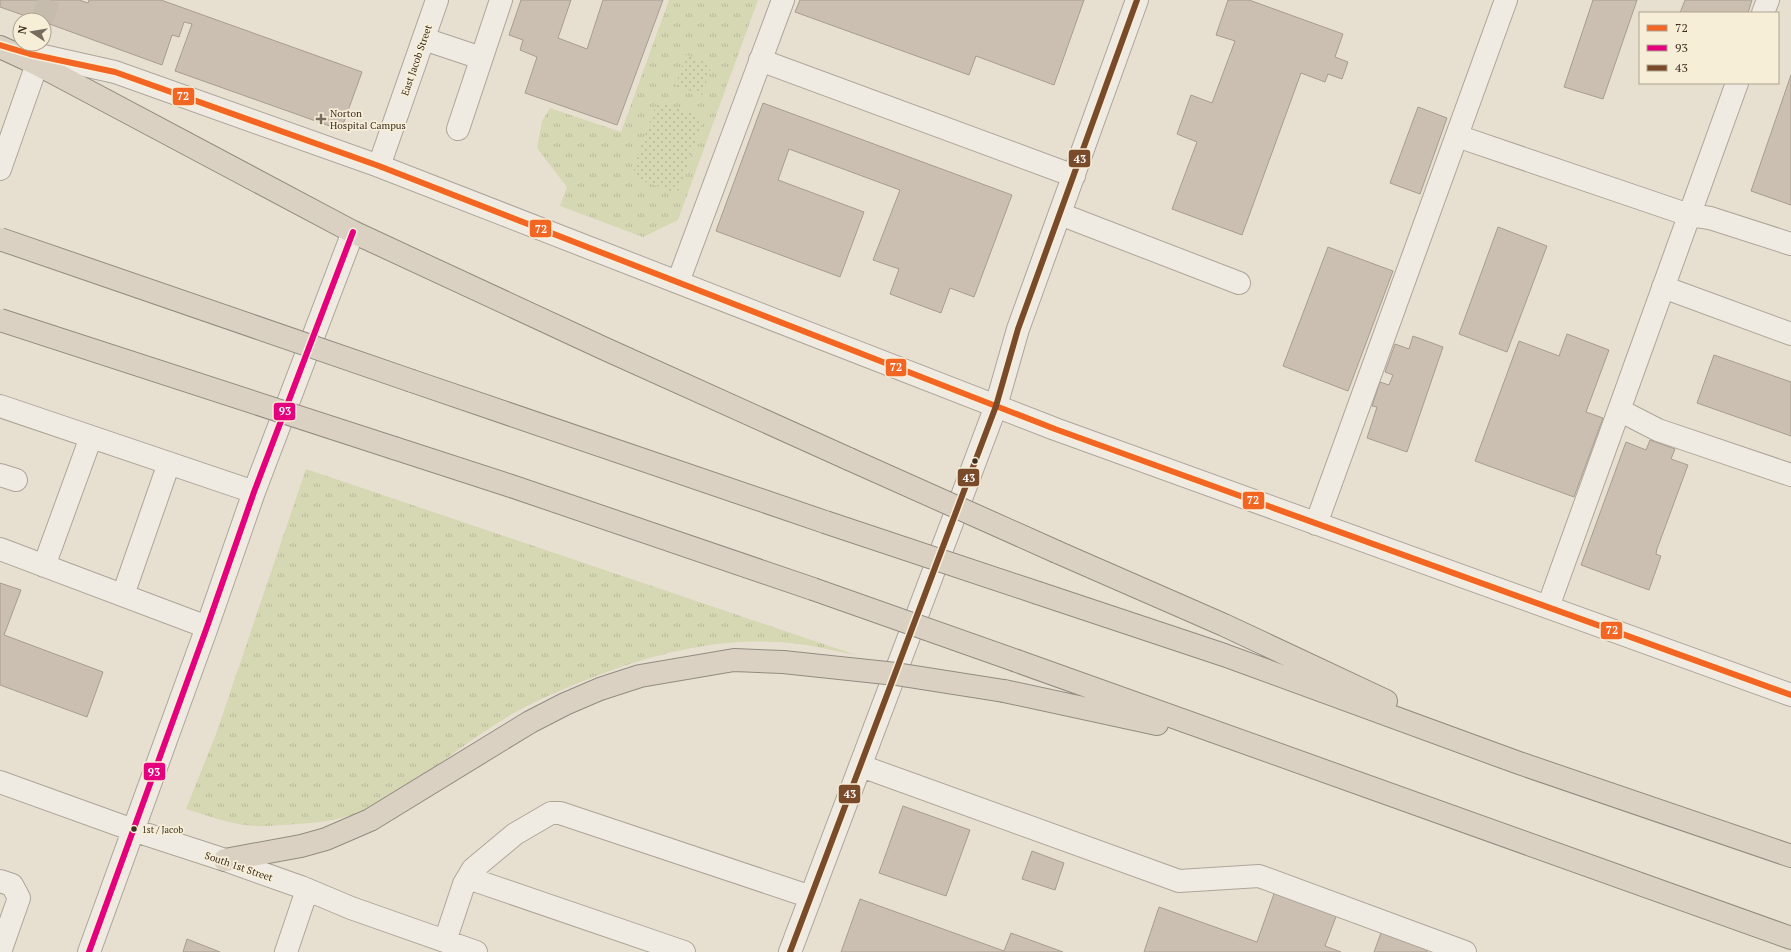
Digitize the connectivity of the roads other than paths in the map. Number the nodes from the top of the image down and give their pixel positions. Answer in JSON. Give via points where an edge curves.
{"nodes":[{"id":1,"x":437,"y":0,"type":"edge"},
{"id":2,"x":501,"y":0,"type":"edge"},
{"id":3,"x":783,"y":0,"type":"edge"},
{"id":4,"x":1137,"y":0,"type":"edge"},
{"id":5,"x":1506,"y":0,"type":"edge"},
{"id":6,"x":1768,"y":0,"type":"edge"},
{"id":7,"x":1763,"y":12,"type":"edge"},
{"id":8,"x":424,"y":38,"type":"junction"},
{"id":9,"x":0,"y":46,"type":"edge"},
{"id":10,"x":33,"y":54,"type":"edge"},
{"id":11,"x":481,"y":58,"type":"junction"},
{"id":12,"x":760,"y":60,"type":"junction"},
{"id":13,"x":1737,"y":84,"type":"edge"},
{"id":14,"x":458,"y":129,"type":"dead end"},
{"id":15,"x":1457,"y":136,"type":"junction"},
{"id":16,"x":4,"y":146,"type":"edge"},
{"id":17,"x":379,"y":166,"type":"junction"},
{"id":18,"x":0,"y":169,"type":"edge"},
{"id":19,"x":1074,"y":176,"type":"junction"},
{"id":20,"x":1060,"y":214,"type":"junction"},
{"id":21,"x":1689,"y":215,"type":"junction"},
{"id":22,"x":354,"y":232,"type":"junction"},
{"id":23,"x":0,"y":239,"type":"edge"},
{"id":24,"x":1791,"y":244,"type":"edge"},
{"id":25,"x":678,"y":282,"type":"junction"},
{"id":26,"x":1239,"y":283,"type":"dead end"},
{"id":27,"x":1663,"y":287,"type":"junction"},
{"id":28,"x":0,"y":320,"type":"edge"},
{"id":29,"x":1791,"y":334,"type":"edge"},
{"id":30,"x":0,"y":406,"type":"edge"},
{"id":31,"x":996,"y":406,"type":"junction"},
{"id":32,"x":1619,"y":410,"type":"junction"},
{"id":33,"x":91,"y":437,"type":"junction"},
{"id":34,"x":170,"y":463,"type":"junction"},
{"id":35,"x":1791,"y":475,"type":"edge"},
{"id":36,"x":254,"y":492,"type":"junction"},
{"id":37,"x":1316,"y":524,"type":"junction"},
{"id":38,"x":0,"y":550,"type":"edge"},
{"id":39,"x":44,"y":566,"type":"junction"},
{"id":40,"x":123,"y":595,"type":"junction"},
{"id":41,"x":1548,"y":607,"type":"junction"},
{"id":42,"x":207,"y":627,"type":"junction"},
{"id":43,"x":1791,"y":695,"type":"edge"},
{"id":44,"x":1243,"y":742,"type":"junction"},
{"id":45,"x":1519,"y":763,"type":"junction"},
{"id":46,"x":861,"y":766,"type":"junction"},
{"id":47,"x":0,"y":782,"type":"edge"},
{"id":48,"x":133,"y":830,"type":"junction"},
{"id":49,"x":1791,"y":856,"type":"edge"},
{"id":50,"x":225,"y":860,"type":"junction"},
{"id":51,"x":468,"y":878,"type":"junction"},
{"id":52,"x":0,"y":881,"type":"edge"},
{"id":53,"x":308,"y":890,"type":"junction"},
{"id":54,"x":811,"y":897,"type":"junction"},
{"id":55,"x":1791,"y":938,"type":"edge"},
{"id":56,"x":445,"y":941,"type":"junction"},
{"id":57,"x":0,"y":952,"type":"edge"},
{"id":58,"x":89,"y":952,"type":"edge"},
{"id":59,"x":286,"y":952,"type":"edge"},
{"id":60,"x":476,"y":952,"type":"edge"},
{"id":61,"x":684,"y":952,"type":"edge"},
{"id":62,"x":790,"y":952,"type":"edge"},
{"id":63,"x":1465,"y":952,"type":"edge"}],
"edges":[{"from":1,"to":8,"type":"street","name":"East Jacob Street"},
{"from":2,"to":11,"type":"street"},
{"from":3,"to":12,"type":"street"},
{"from":4,"to":19,"type":"street"},
{"from":5,"to":15,"type":"street"},
{"from":6,"to":7,"type":"street"},
{"from":8,"to":11,"type":"street"},
{"from":8,"to":17,"type":"street","name":"East Jacob Street"},
{"from":9,"to":10,"type":"highway"},
{"from":10,"to":16,"type":"street"},
{"from":10,"to":17,"type":"street","via":[[115,72]]},
{"from":10,"to":22,"type":"highway"},
{"from":11,"to":14,"type":"street"},
{"from":12,"to":19,"type":"street"},
{"from":12,"to":25,"type":"street"},
{"from":13,"to":21,"type":"street"},
{"from":15,"to":21,"type":"street"},
{"from":15,"to":37,"type":"street"},
{"from":16,"to":18,"type":"street"},
{"from":17,"to":25,"type":"street"},
{"from":19,"to":20,"type":"street"},
{"from":20,"to":26,"type":"street"},
{"from":20,"to":31,"type":"street","via":[[1018,329]]},
{"from":21,"to":24,"type":"street","via":[[1710,218]]},
{"from":21,"to":27,"type":"street"},
{"from":22,"to":36,"type":"street"},
{"from":22,"to":45,"type":"highway","bridge":true,"via":[[603,348],[1224,625]]},
{"from":23,"to":45,"type":"highway","bridge":true,"via":[[825,522],[1224,655]]},
{"from":25,"to":31,"type":"street"},
{"from":27,"to":29,"type":"street"},
{"from":27,"to":32,"type":"street"},
{"from":28,"to":44,"type":"highway","bridge":true,"via":[[511,486],[813,589]]},
{"from":30,"to":33,"type":"street"},
{"from":31,"to":37,"type":"street"},
{"from":31,"to":46,"type":"street"},
{"from":32,"to":35,"type":"street","via":[[1658,430]]},
{"from":32,"to":41,"type":"street"},
{"from":33,"to":34,"type":"street"},
{"from":33,"to":39,"type":"street"},
{"from":34,"to":36,"type":"street"},
{"from":34,"to":40,"type":"street"},
{"from":36,"to":42,"type":"street"},
{"from":37,"to":41,"type":"street"},
{"from":38,"to":39,"type":"street"},
{"from":39,"to":40,"type":"street"},
{"from":40,"to":42,"type":"street"},
{"from":41,"to":43,"type":"street"},
{"from":42,"to":48,"type":"street"},
{"from":44,"to":50,"type":"highway","bridge":true,"via":[[1004,691],[896,674],[783,662],[734,660],[640,676],[600,689],[530,722],[370,820],[320,841]]},
{"from":44,"to":55,"type":"highway"},
{"from":45,"to":49,"type":"highway"},
{"from":46,"to":54,"type":"street"},
{"from":46,"to":63,"type":"street","via":[[1180,881],[1259,876]]},
{"from":47,"to":48,"type":"street","name":"South 1st Street"},
{"from":48,"to":50,"type":"street","name":"South 1st Street"},
{"from":48,"to":58,"type":"street"},
{"from":50,"to":53,"type":"street","name":"South 1st Street"},
{"from":51,"to":54,"type":"street","via":[[473,869],[514,834],[551,813],[560,813]]},
{"from":51,"to":56,"type":"street"},
{"from":51,"to":61,"type":"street"},
{"from":52,"to":57,"type":"street","via":[[12,885],[19,898]]},
{"from":53,"to":56,"type":"street","name":"South 1st Street"},
{"from":53,"to":59,"type":"street"},
{"from":54,"to":62,"type":"street"},
{"from":56,"to":60,"type":"street","name":"South 1st Street"}]}
